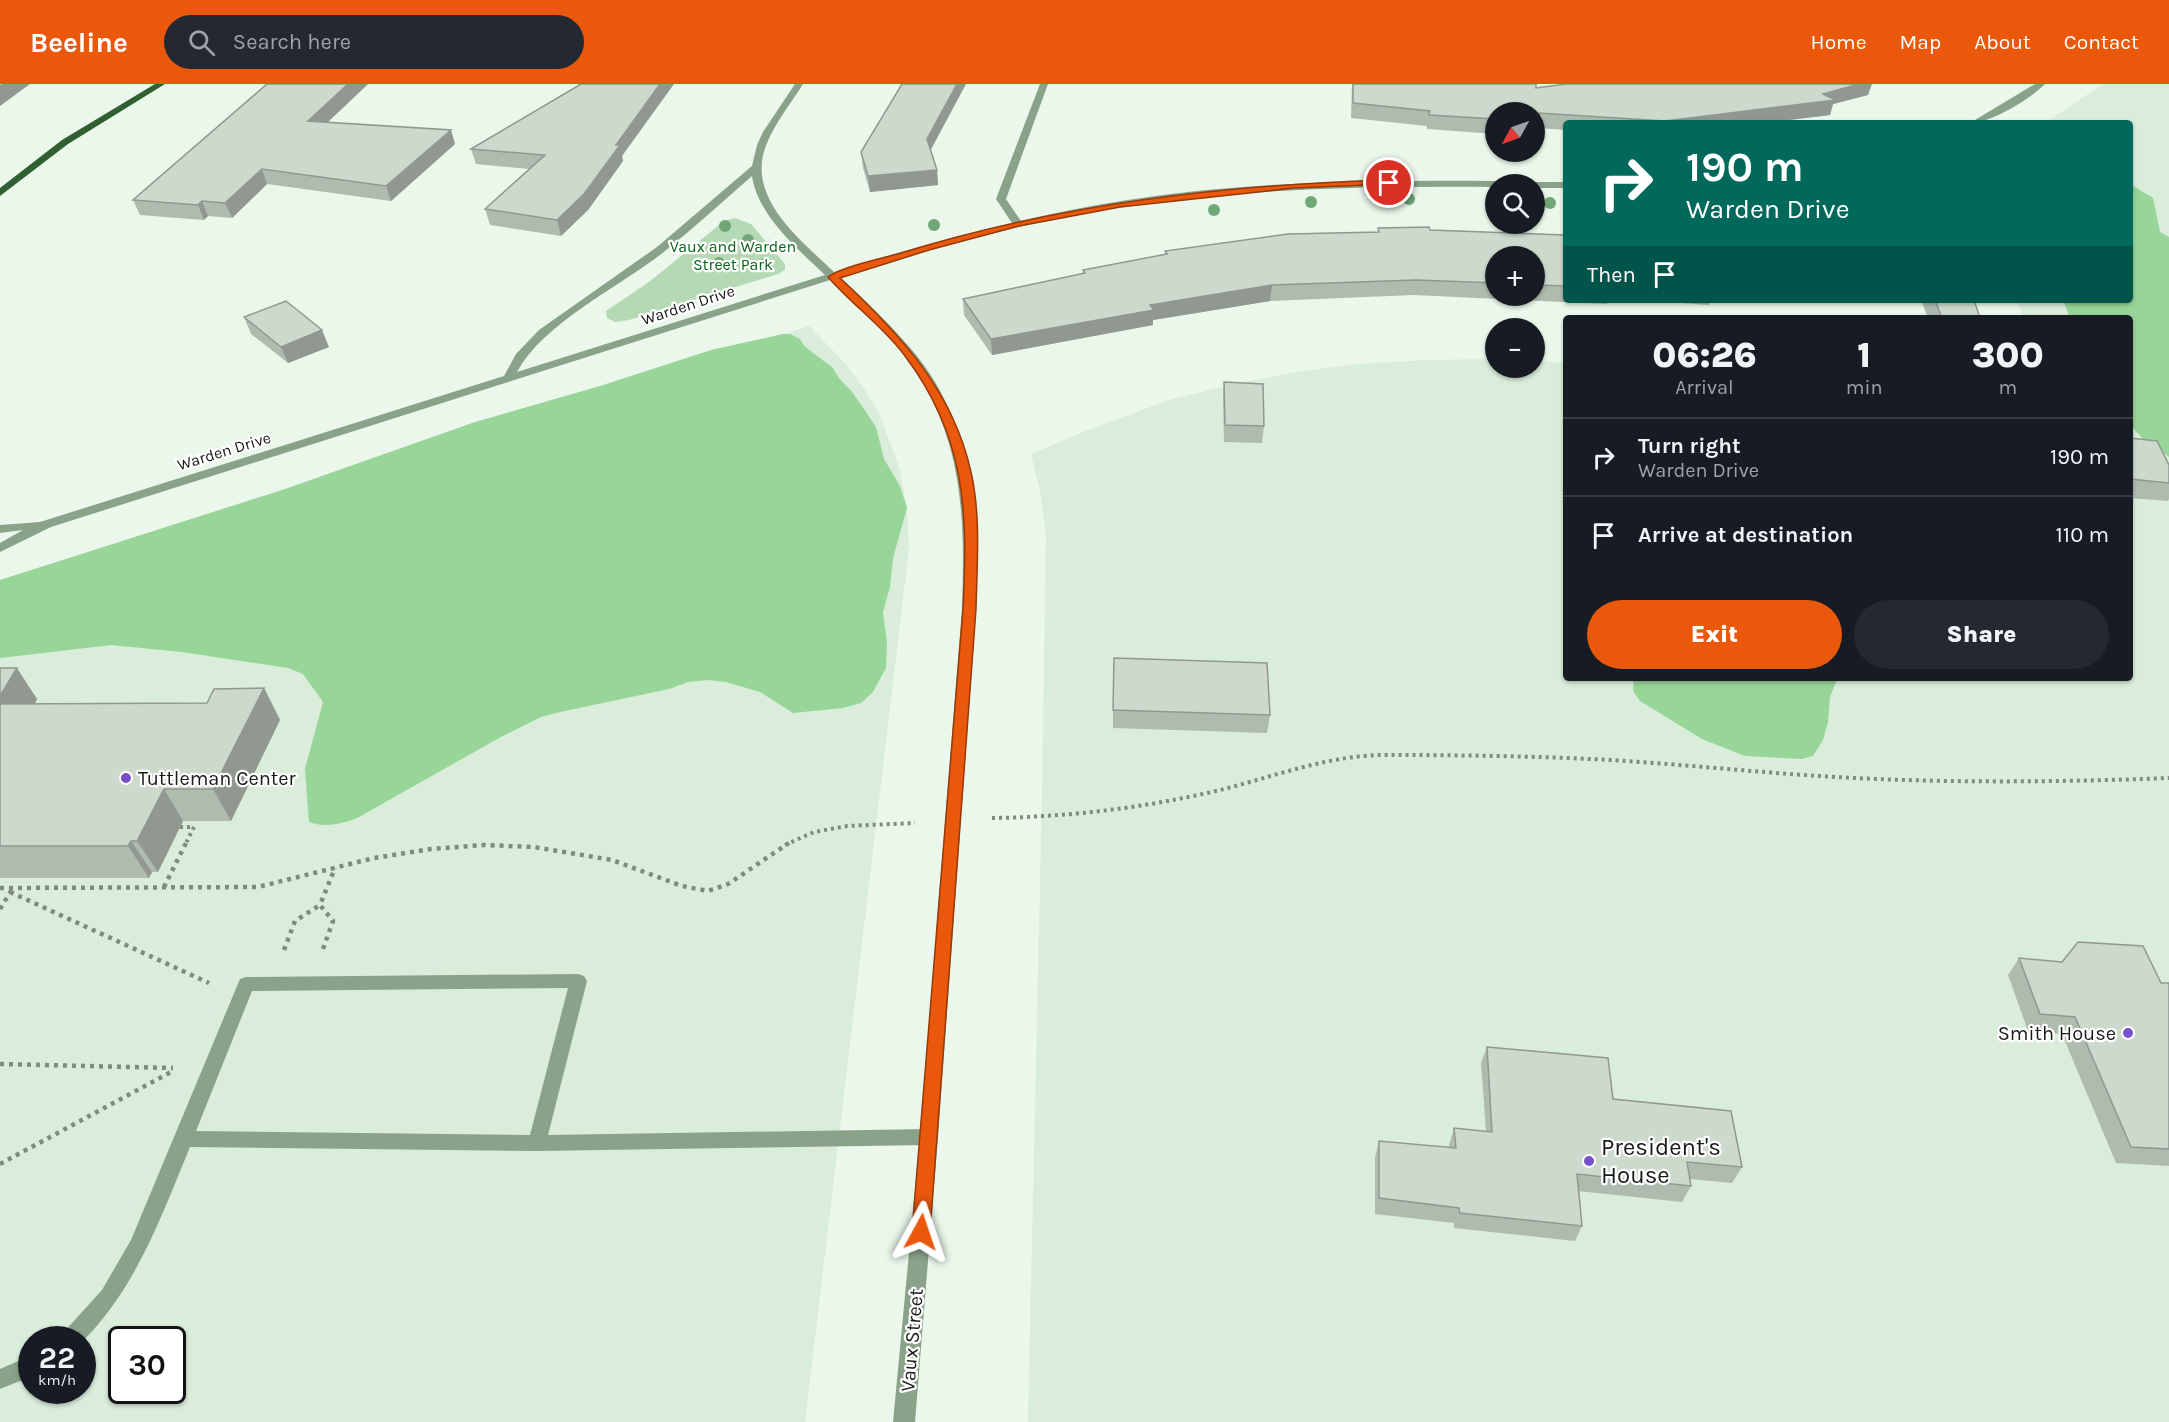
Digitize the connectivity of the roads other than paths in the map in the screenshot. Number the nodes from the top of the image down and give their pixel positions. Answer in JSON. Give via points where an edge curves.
{"nodes":[{"id":1,"x":161,"y":84,"type":"edge"},
{"id":2,"x":799,"y":84,"type":"edge"},
{"id":3,"x":1044,"y":84,"type":"edge"},
{"id":4,"x":2041,"y":84,"type":"edge"},
{"id":5,"x":1981,"y":120,"type":"edge"},
{"id":6,"x":756,"y":167,"type":"junction"},
{"id":7,"x":1485,"y":184,"type":"edge"},
{"id":8,"x":1545,"y":185,"type":"edge"},
{"id":9,"x":1563,"y":185,"type":"edge"},
{"id":10,"x":0,"y":194,"type":"edge"},
{"id":11,"x":1018,"y":224,"type":"junction"},
{"id":12,"x":833,"y":277,"type":"junction"},
{"id":13,"x":508,"y":379,"type":"junction"},
{"id":14,"x":46,"y":524,"type":"junction"},
{"id":15,"x":0,"y":529,"type":"edge"},
{"id":16,"x":0,"y":548,"type":"edge"},
{"id":17,"x":929,"y":1137,"type":"junction"},
{"id":18,"x":184,"y":1139,"type":"junction"},
{"id":19,"x":537,"y":1143,"type":"junction"},
{"id":20,"x":86,"y":1326,"type":"edge"},
{"id":21,"x":18,"y":1371,"type":"edge"},
{"id":22,"x":0,"y":1379,"type":"edge"},
{"id":23,"x":904,"y":1422,"type":"edge"}],
"edges":[{"from":1,"to":10,"type":"main road","via":[[65,142]]},
{"from":2,"to":6,"type":"street","name":"Vaux Street","via":[[764,139]]},
{"from":3,"to":11,"type":"street","via":[[1001,199]]},
{"from":4,"to":5,"type":"street"},
{"from":6,"to":12,"type":"street","name":"Vaux Street","via":[[758,186],[767,204]]},
{"from":6,"to":13,"type":"street","via":[[660,249],[543,332],[520,356]]},
{"from":7,"to":11,"type":"street","name":"Warden Drive","via":[[1294,185],[1120,204]]},
{"from":8,"to":9,"type":"street"},
{"from":11,"to":12,"type":"street","name":"Warden Drive"},
{"from":12,"to":13,"type":"street","name":"Warden Drive"},
{"from":12,"to":17,"type":"street","name":"Vaux Street","via":[[885,326],[931,387],[958,445],[970,506],[969,609]]},
{"from":13,"to":14,"type":"street","name":"Warden Drive"},
{"from":14,"to":15,"type":"street","name":"Warden Drive"},
{"from":14,"to":16,"type":"street","name":"Warden Drive"},
{"from":17,"to":19,"type":"street"},
{"from":17,"to":23,"type":"street","name":"Vaux Street"},
{"from":18,"to":19,"type":"street"},
{"from":18,"to":19,"type":"street","via":[[246,984],[578,981]]},
{"from":18,"to":20,"type":"street","via":[[116,1289]]},
{"from":21,"to":22,"type":"street"}]}
